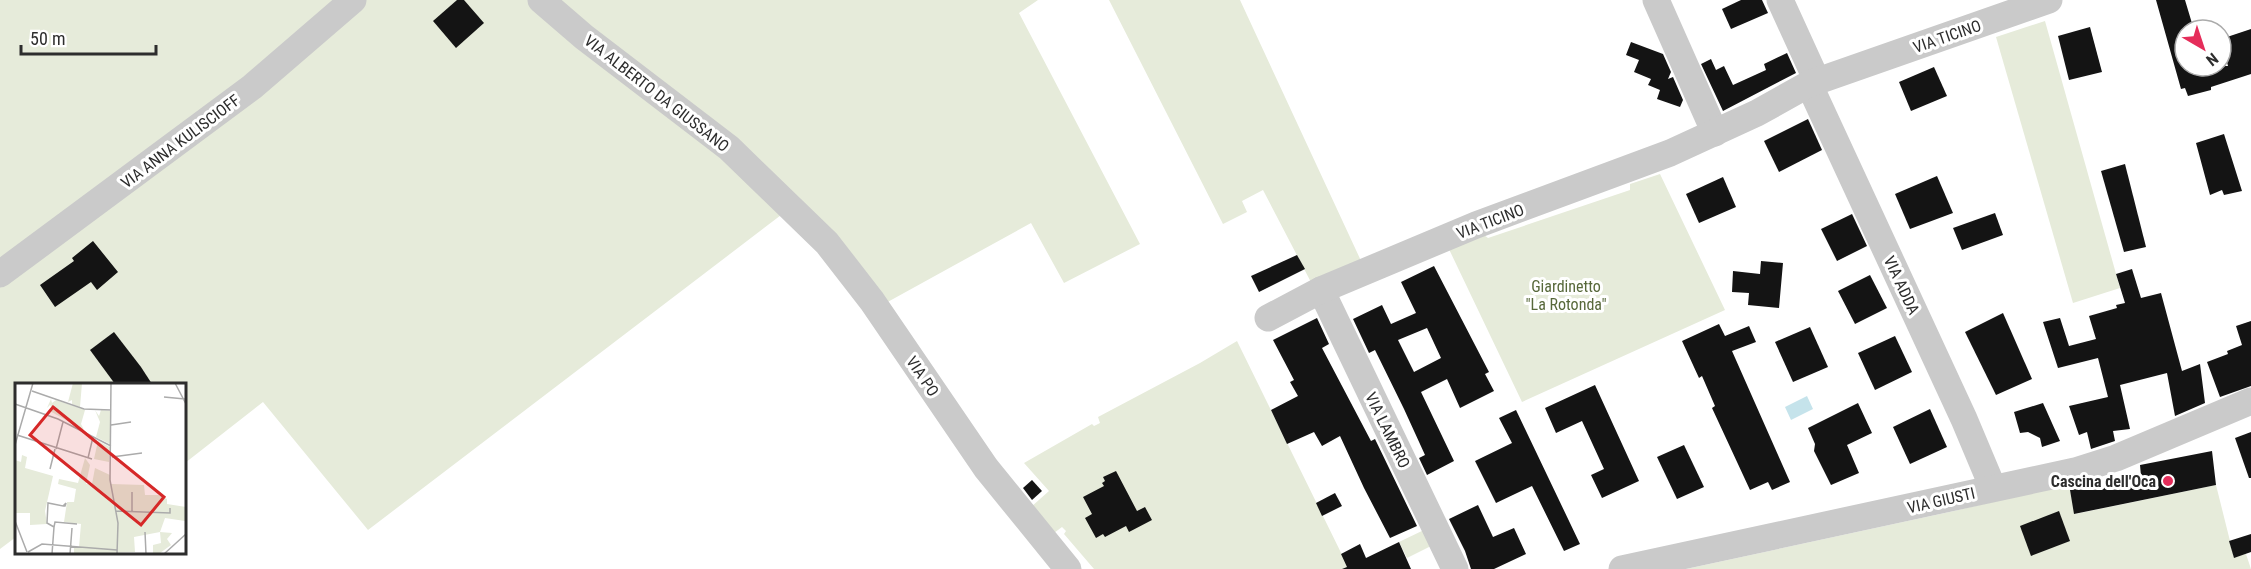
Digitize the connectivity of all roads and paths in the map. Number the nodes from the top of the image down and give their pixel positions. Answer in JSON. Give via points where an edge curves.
{"nodes":[{"id":1,"x":353,"y":0,"type":"edge"},
{"id":2,"x":541,"y":0,"type":"edge"},
{"id":3,"x":1656,"y":0,"type":"edge"},
{"id":4,"x":1780,"y":0,"type":"edge"},
{"id":5,"x":2049,"y":0,"type":"edge"},
{"id":6,"x":1813,"y":83,"type":"junction"},
{"id":7,"x":1715,"y":133,"type":"junction"},
{"id":8,"x":773,"y":188,"type":"joint"},
{"id":9,"x":0,"y":274,"type":"edge"},
{"id":10,"x":1322,"y":290,"type":"junction"},
{"id":11,"x":1268,"y":318,"type":"dead end"},
{"id":12,"x":2251,"y":401,"type":"edge"},
{"id":13,"x":1993,"y":488,"type":"junction"},
{"id":14,"x":1068,"y":569,"type":"edge"},
{"id":15,"x":1455,"y":569,"type":"edge"},
{"id":16,"x":1622,"y":569,"type":"edge"}],
"edges":[{"from":1,"to":9,"type":"street","name":"VIA ANNA KULISCIOFF","via":[[252,87]]},
{"from":2,"to":8,"type":"street","name":"VIA ALBERTO DA GIUSSANO","via":[[729,148]]},
{"from":3,"to":7,"type":"street"},
{"from":4,"to":6,"type":"street","name":"VIA ADDA"},
{"from":5,"to":6,"type":"street","name":"VIA TICINO"},
{"from":6,"to":7,"type":"street","name":"VIA TICINO"},
{"from":6,"to":13,"type":"street","name":"VIA ADDA"},
{"from":7,"to":10,"type":"street","name":"VIA TICINO","via":[[1476,225]]},
{"from":8,"to":14,"type":"street","name":"VIA PO","via":[[827,243],[872,301],[986,468]]},
{"from":10,"to":11,"type":"street","name":"VIA TICINO"},
{"from":10,"to":15,"type":"street","name":"VIA LAMBRO"},
{"from":12,"to":13,"type":"street","name":"VIA GIUSTI","via":[[2116,458]]},
{"from":13,"to":16,"type":"street","name":"VIA GIUSTI"}]}
